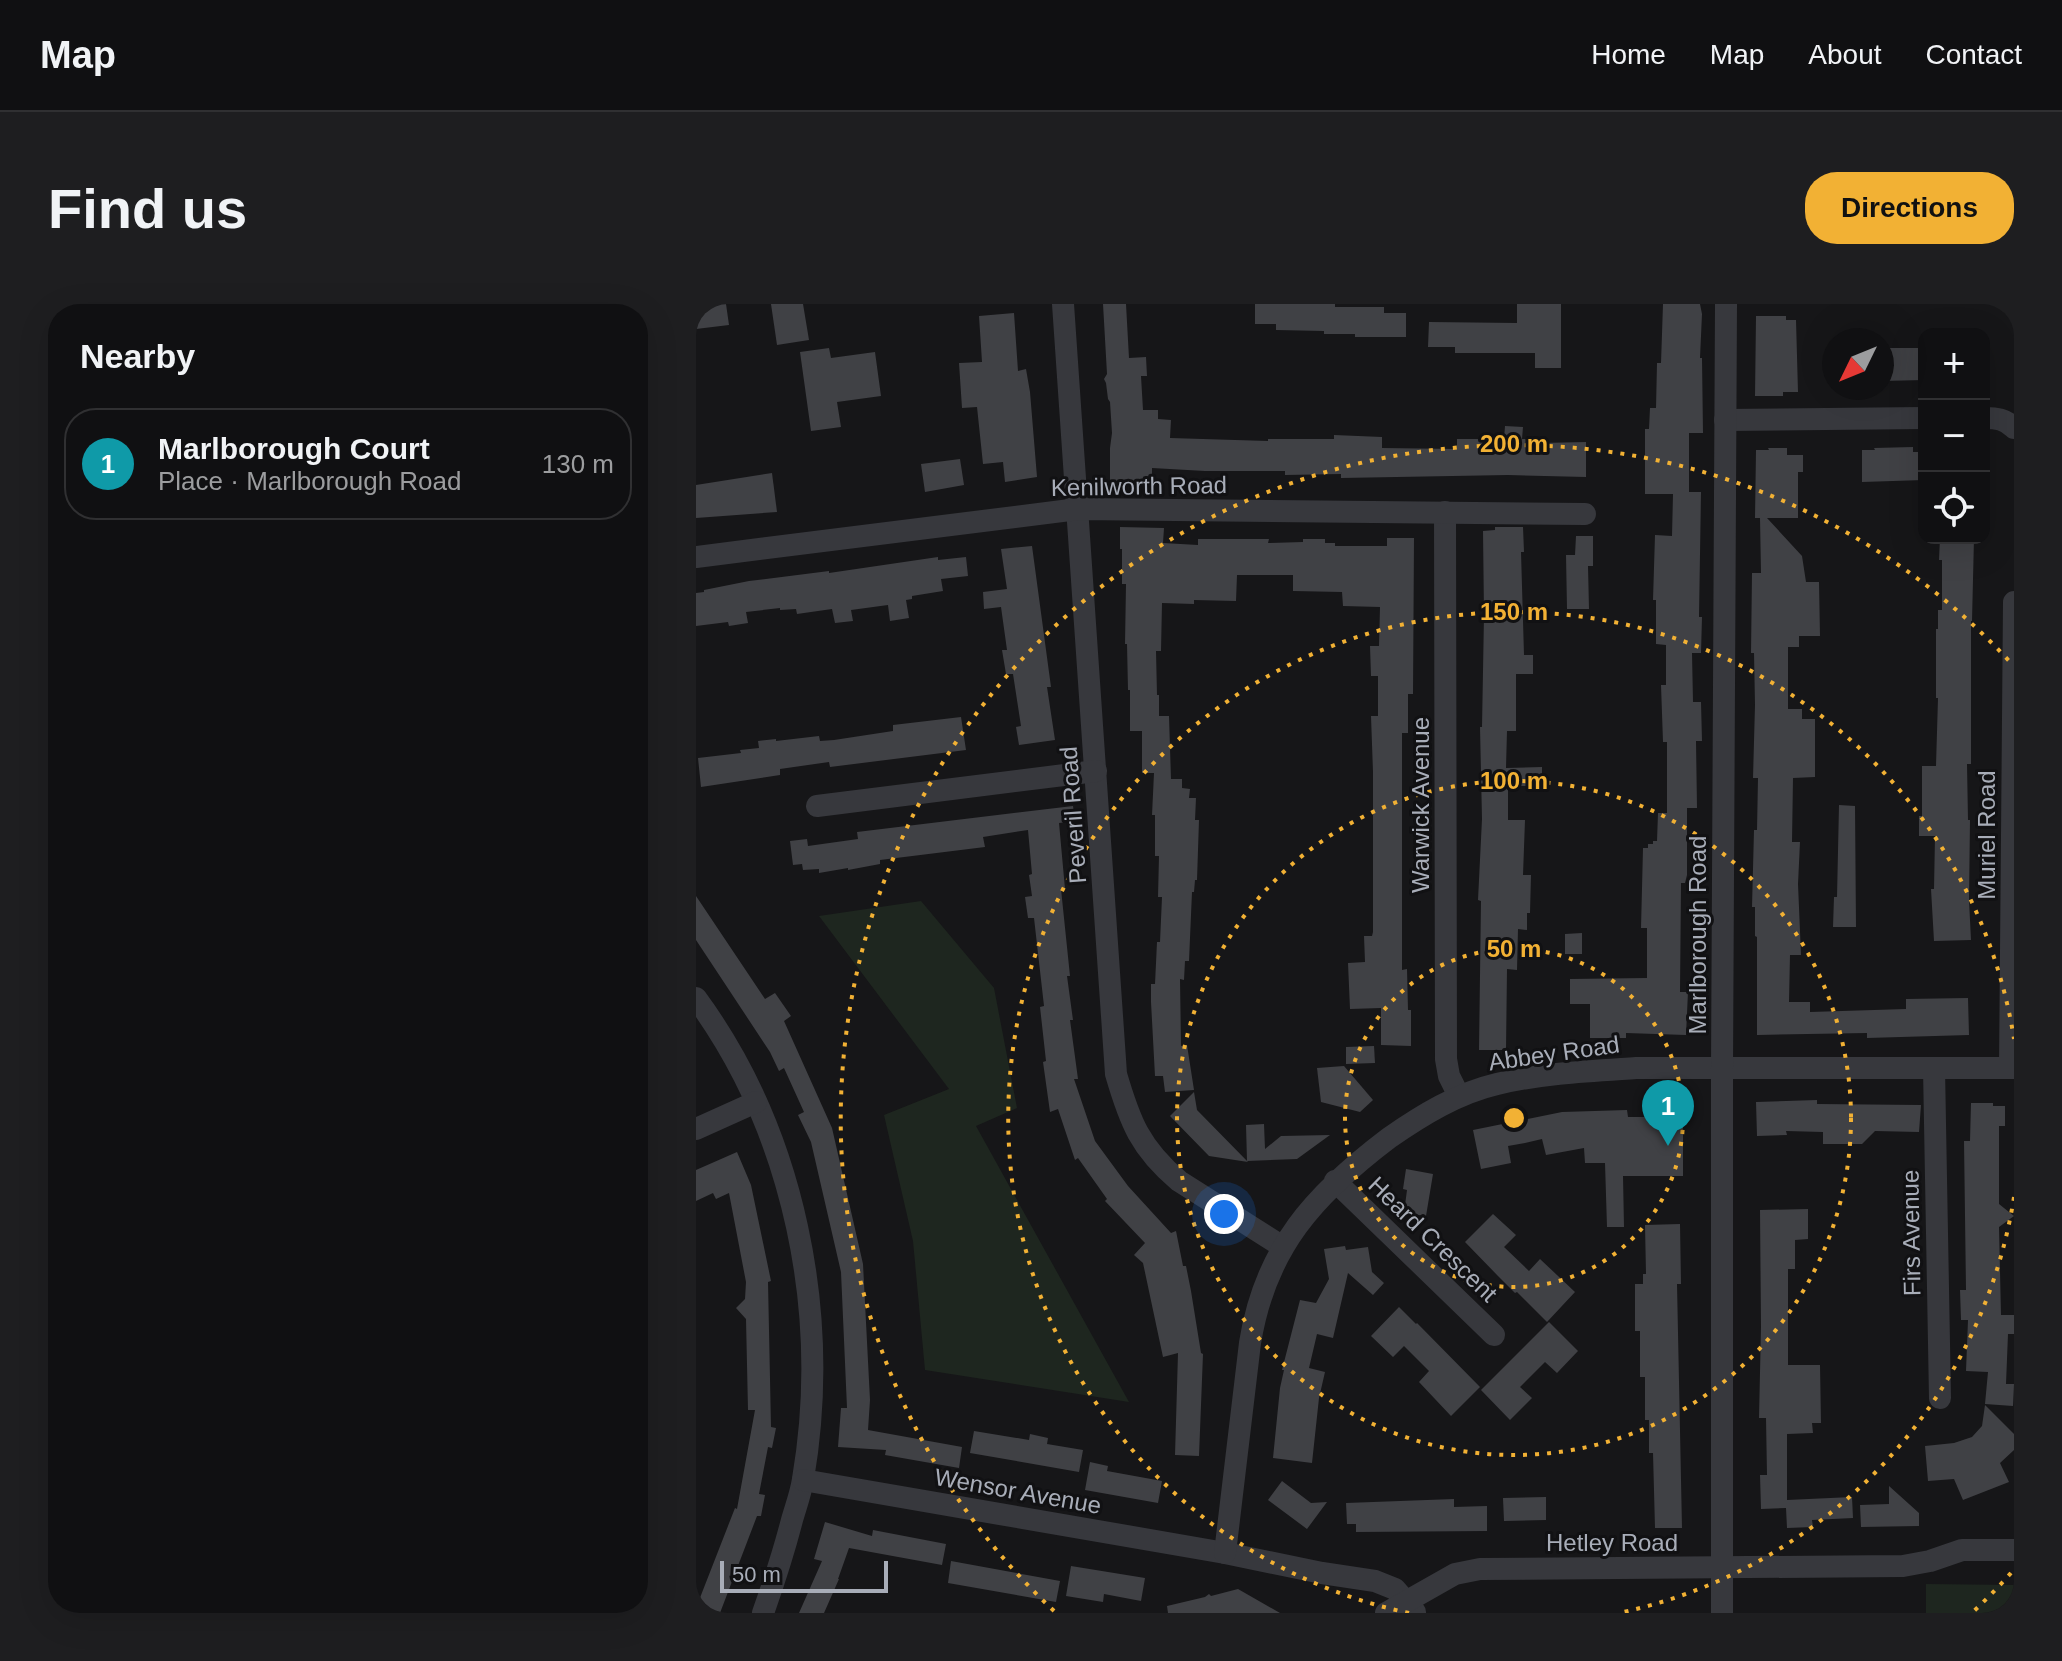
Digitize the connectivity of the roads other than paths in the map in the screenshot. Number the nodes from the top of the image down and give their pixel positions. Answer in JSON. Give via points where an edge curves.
{"nodes":[{"id":1,"x":1063,"y":304,"type":"edge"},
{"id":2,"x":1726,"y":304,"type":"edge"},
{"id":3,"x":1918,"y":418,"type":"edge"},
{"id":4,"x":1990,"y":418,"type":"edge"},
{"id":5,"x":1725,"y":420,"type":"junction"},
{"id":6,"x":2014,"y":428,"type":"edge"},
{"id":7,"x":1078,"y":509,"type":"junction"},
{"id":8,"x":1445,"y":512,"type":"junction"},
{"id":9,"x":1585,"y":514,"type":"dead end"},
{"id":10,"x":696,"y":557,"type":"edge"},
{"id":11,"x":2014,"y":602,"type":"edge"},
{"id":12,"x":1096,"y":771,"type":"junction"},
{"id":13,"x":817,"y":806,"type":"dead end"},
{"id":14,"x":696,"y":998,"type":"edge"},
{"id":15,"x":1934,"y":1068,"type":"junction"},
{"id":16,"x":2012,"y":1068,"type":"edge"},
{"id":17,"x":1722,"y":1069,"type":"junction"},
{"id":18,"x":1459,"y":1096,"type":"junction"},
{"id":19,"x":756,"y":1102,"type":"junction"},
{"id":20,"x":696,"y":1129,"type":"edge"},
{"id":21,"x":1335,"y":1181,"type":"junction"},
{"id":22,"x":1283,"y":1247,"type":"junction"},
{"id":23,"x":1494,"y":1335,"type":"dead end"},
{"id":24,"x":1940,"y":1398,"type":"dead end"},
{"id":25,"x":803,"y":1480,"type":"junction"},
{"id":26,"x":2014,"y":1550,"type":"edge"},
{"id":27,"x":1225,"y":1553,"type":"junction"},
{"id":28,"x":1722,"y":1567,"type":"junction"},
{"id":29,"x":1410,"y":1607,"type":"edge"},
{"id":30,"x":763,"y":1613,"type":"edge"},
{"id":31,"x":1386,"y":1613,"type":"edge"},
{"id":32,"x":1722,"y":1613,"type":"edge"}],
"edges":[{"from":1,"to":7,"type":"street","name":"Peveril Road"},
{"from":2,"to":5,"type":"street","name":"Marlborough Road"},
{"from":3,"to":5,"type":"street"},
{"from":4,"to":6,"type":"street"},
{"from":5,"to":17,"type":"street","name":"Marlborough Road"},
{"from":7,"to":8,"type":"street","name":"Kenilworth Road"},
{"from":7,"to":10,"type":"street","name":"Kenilworth Road"},
{"from":7,"to":12,"type":"street","name":"Peveril Road"},
{"from":8,"to":9,"type":"street","name":"Kenilworth Road"},
{"from":8,"to":18,"type":"street","name":"Warwick Avenue","via":[[1446,1059]]},
{"from":11,"to":16,"type":"street","name":"Muriel Road"},
{"from":12,"to":13,"type":"street"},
{"from":12,"to":22,"type":"street","name":"Peveril Road","via":[[1116,1074],[1128,1112],[1137,1134],[1164,1169]]},
{"from":14,"to":19,"type":"street","via":[[736,1058]]},
{"from":15,"to":16,"type":"street","name":"Abbey Road"},
{"from":15,"to":17,"type":"street","name":"Abbey Road"},
{"from":15,"to":24,"type":"street","name":"Firs Avenue"},
{"from":17,"to":18,"type":"street","name":"Abbey Road","via":[[1577,1072],[1497,1084]]},
{"from":17,"to":28,"type":"street","name":"Marlborough Road"},
{"from":18,"to":21,"type":"street","name":"Abbey Road","via":[[1406,1126]]},
{"from":19,"to":20,"type":"street"},
{"from":19,"to":25,"type":"street","via":[[786,1179],[804,1262],[812,1372]]},
{"from":21,"to":22,"type":"street","name":"Abbey Road"},
{"from":21,"to":23,"type":"street","name":"Heard Crescent"},
{"from":22,"to":27,"type":"street","name":"Abbey Road","via":[[1264,1283],[1254,1319]]},
{"from":25,"to":27,"type":"street","name":"Wensor Avenue"},
{"from":25,"to":30,"type":"street"},
{"from":26,"to":28,"type":"street","name":"Hetley Road","via":[[1962,1550],[1903,1566]]},
{"from":27,"to":29,"type":"street","via":[[1375,1581],[1395,1589]]},
{"from":28,"to":29,"type":"street","name":"Hetley Road","via":[[1480,1569],[1455,1574]]},
{"from":28,"to":32,"type":"street","name":"Marlborough Road"},
{"from":29,"to":31,"type":"street","name":"Hetley Road"}]}
